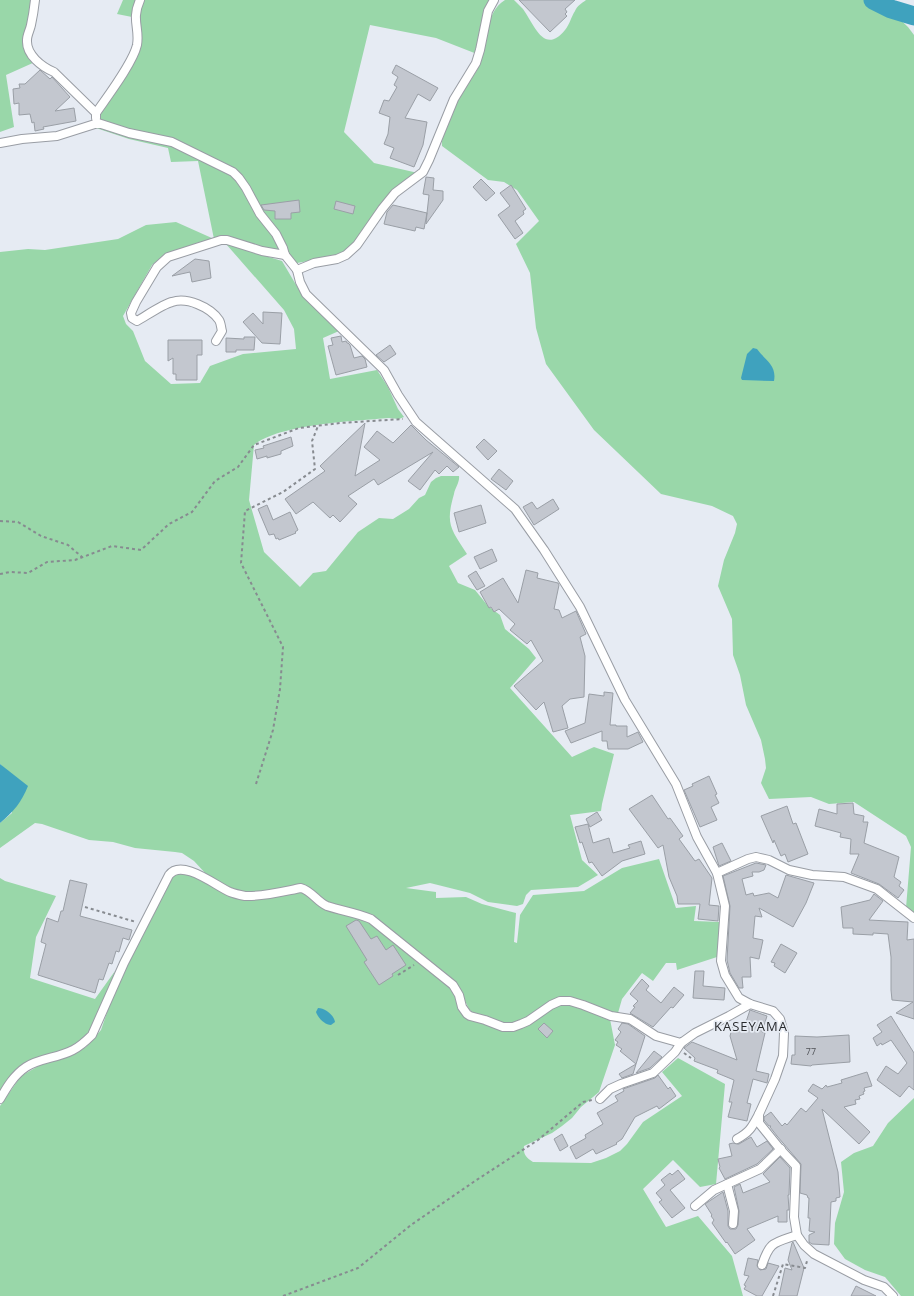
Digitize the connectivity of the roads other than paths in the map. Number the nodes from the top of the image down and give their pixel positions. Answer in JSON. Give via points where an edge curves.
{"nodes":[{"id":1,"x":35,"y":0,"type":"edge"},
{"id":2,"x":140,"y":0,"type":"edge"},
{"id":3,"x":494,"y":0,"type":"edge"},
{"id":4,"x":96,"y":113,"type":"junction"},
{"id":5,"x":98,"y":123,"type":"junction"},
{"id":6,"x":0,"y":144,"type":"edge"},
{"id":7,"x":285,"y":255,"type":"junction"},
{"id":8,"x":297,"y":270,"type":"junction"},
{"id":9,"x":216,"y":341,"type":"dead end"},
{"id":10,"x":716,"y":873,"type":"junction"},
{"id":11,"x":914,"y":918,"type":"edge"},
{"id":12,"x":750,"y":1004,"type":"junction"},
{"id":13,"x":681,"y":1043,"type":"junction"},
{"id":14,"x":0,"y":1099,"type":"edge"},
{"id":15,"x":600,"y":1099,"type":"road end"},
{"id":16,"x":759,"y":1114,"type":"junction"},
{"id":17,"x":737,"y":1139,"type":"dead end"},
{"id":18,"x":781,"y":1149,"type":"junction"},
{"id":19,"x":727,"y":1184,"type":"junction"},
{"id":20,"x":695,"y":1206,"type":"dead end"},
{"id":21,"x":733,"y":1224,"type":"dead end"},
{"id":22,"x":797,"y":1235,"type":"junction"},
{"id":23,"x":762,"y":1265,"type":"dead end"},
{"id":24,"x":893,"y":1296,"type":"edge"}],
"edges":[{"from":1,"to":4,"type":"street","via":[[27,41],[30,50],[37,61],[54,72]]},
{"from":2,"to":4,"type":"street","via":[[136,8],[137,44],[134,53]]},
{"from":3,"to":8,"type":"street","via":[[488,11],[476,64],[454,99],[422,172],[395,194],[357,245],[346,255]]},
{"from":4,"to":5,"type":"street"},
{"from":5,"to":6,"type":"street","via":[[57,136]]},
{"from":5,"to":7,"type":"street","via":[[172,142],[233,172],[276,234]]},
{"from":7,"to":8,"type":"street"},
{"from":7,"to":9,"type":"street","via":[[221,240],[168,257],[157,267],[136,302],[131,313],[132,318],[137,321],[172,302],[184,300],[212,312],[220,321],[222,331]]},
{"from":8,"to":10,"type":"street","via":[[306,294],[384,370],[412,418],[515,509],[544,550],[580,607],[625,700],[676,784],[697,837]]},
{"from":10,"to":11,"type":"street","via":[[756,857],[789,870],[812,876],[844,877],[877,889]]},
{"from":10,"to":12,"type":"street","via":[[725,906],[721,961],[732,988],[739,998]]},
{"from":12,"to":13,"type":"street","via":[[695,1032]]},
{"from":12,"to":16,"type":"street","via":[[773,1011],[780,1019],[784,1033],[783,1056]]},
{"from":13,"to":14,"type":"street","via":[[656,1036],[630,1019],[611,1016],[570,1001],[560,1001],[551,1005],[528,1021],[513,1027],[503,1027],[470,1016],[464,1011],[459,995],[452,985],[371,919],[326,906],[301,888],[254,896],[239,895],[181,869],[169,875],[124,963],[92,1035],[72,1050],[40,1060],[25,1068]]},
{"from":13,"to":15,"type":"street","via":[[653,1073],[610,1089]]},
{"from":16,"to":17,"type":"street","via":[[752,1128]]},
{"from":16,"to":18,"type":"street","via":[[760,1123]]},
{"from":18,"to":19,"type":"street","via":[[760,1169]]},
{"from":18,"to":22,"type":"street","via":[[796,1166],[794,1207]]},
{"from":19,"to":20,"type":"street","via":[[714,1190]]},
{"from":19,"to":21,"type":"street","via":[[734,1211]]},
{"from":22,"to":23,"type":"street","via":[[770,1245]]},
{"from":22,"to":24,"type":"street","via":[[814,1254],[864,1280],[884,1287]]}]}
